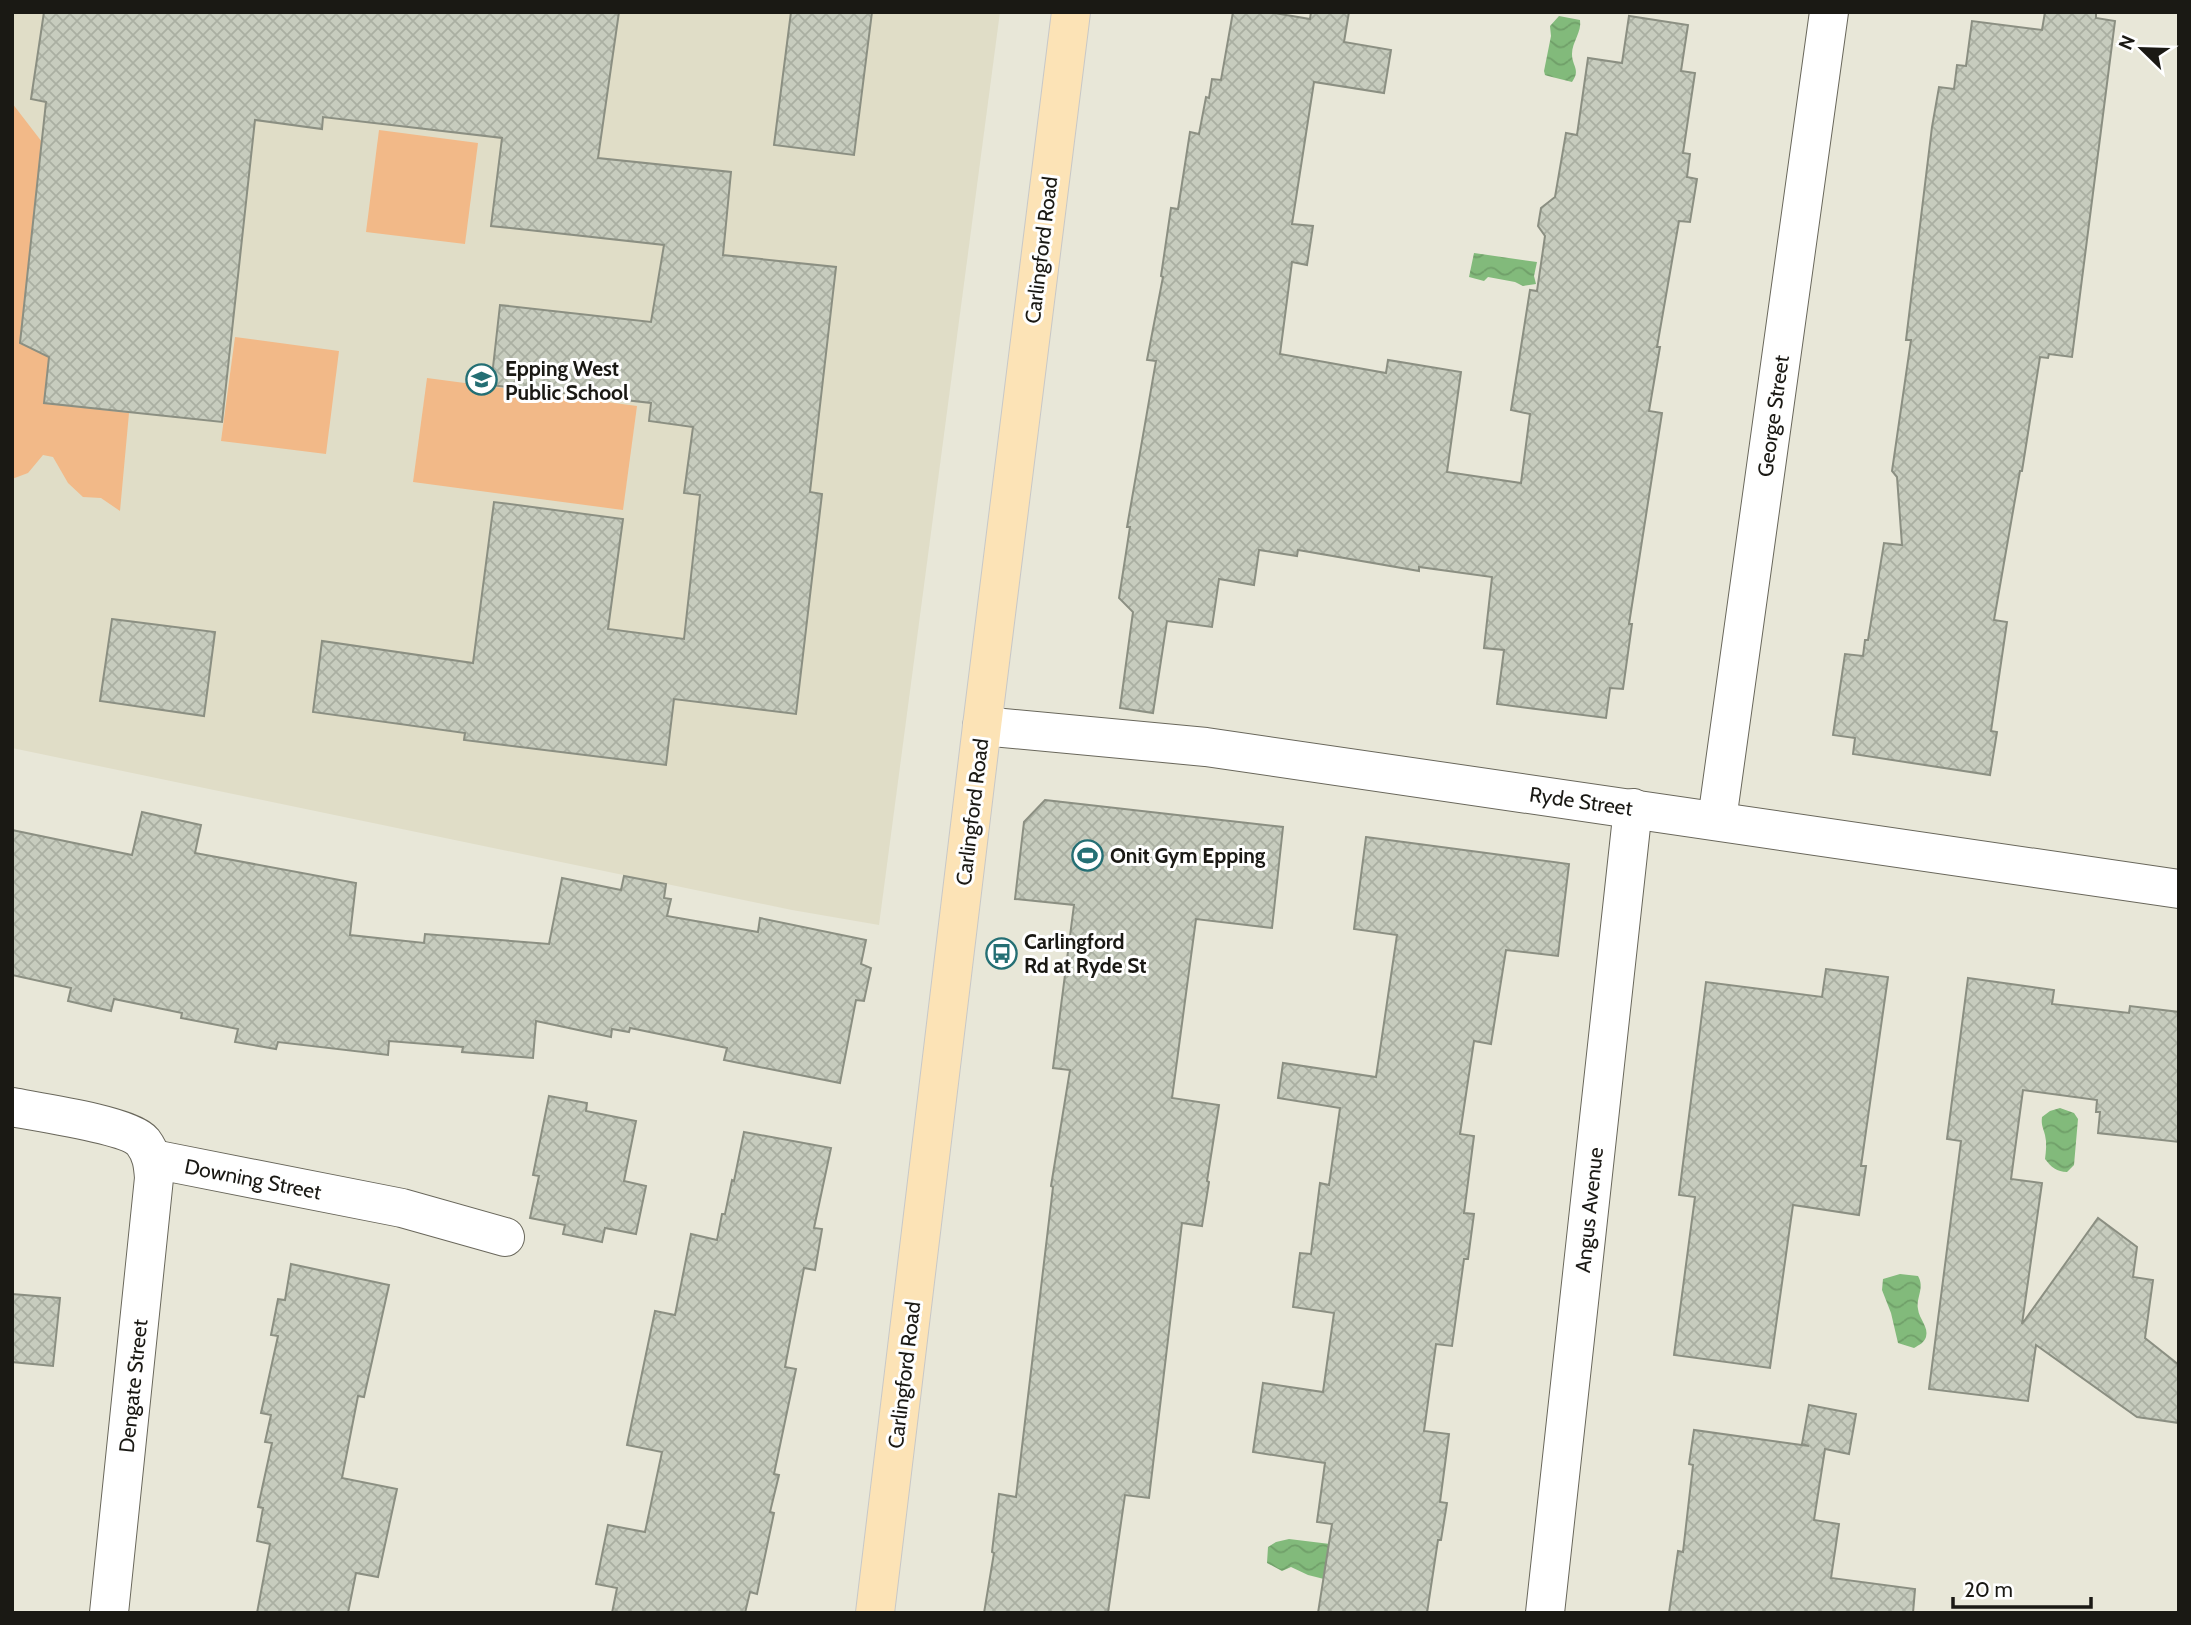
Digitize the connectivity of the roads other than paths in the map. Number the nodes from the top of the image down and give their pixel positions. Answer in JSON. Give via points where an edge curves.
{"nodes":[{"id":1,"x":1071,"y":12,"type":"edge"},
{"id":2,"x":1829,"y":12,"type":"edge"},
{"id":3,"x":982,"y":726,"type":"junction"},
{"id":4,"x":1633,"y":808,"type":"junction"},
{"id":5,"x":1717,"y":820,"type":"junction"},
{"id":6,"x":2179,"y":888,"type":"edge"},
{"id":7,"x":12,"y":1107,"type":"edge"},
{"id":8,"x":153,"y":1159,"type":"junction"},
{"id":9,"x":505,"y":1237,"type":"dead end"},
{"id":10,"x":109,"y":1613,"type":"edge"},
{"id":11,"x":875,"y":1613,"type":"edge"},
{"id":12,"x":1545,"y":1613,"type":"edge"}],
"edges":[{"from":1,"to":3,"type":"main road","name":"Carlingford Road"},
{"from":2,"to":5,"type":"street","name":"George Street"},
{"from":3,"to":4,"type":"street","name":"Ryde Street","via":[[1206,747]]},
{"from":3,"to":11,"type":"main road","name":"Carlingford Road"},
{"from":4,"to":5,"type":"street","name":"Ryde Street"},
{"from":4,"to":12,"type":"street","name":"Angus Avenue"},
{"from":5,"to":6,"type":"street","name":"Ryde Street"},
{"from":7,"to":8,"type":"street","via":[[121,1129],[142,1140]]},
{"from":8,"to":9,"type":"street","name":"Downing Street","via":[[402,1208]]},
{"from":8,"to":10,"type":"street","name":"Dengate Street"}]}
